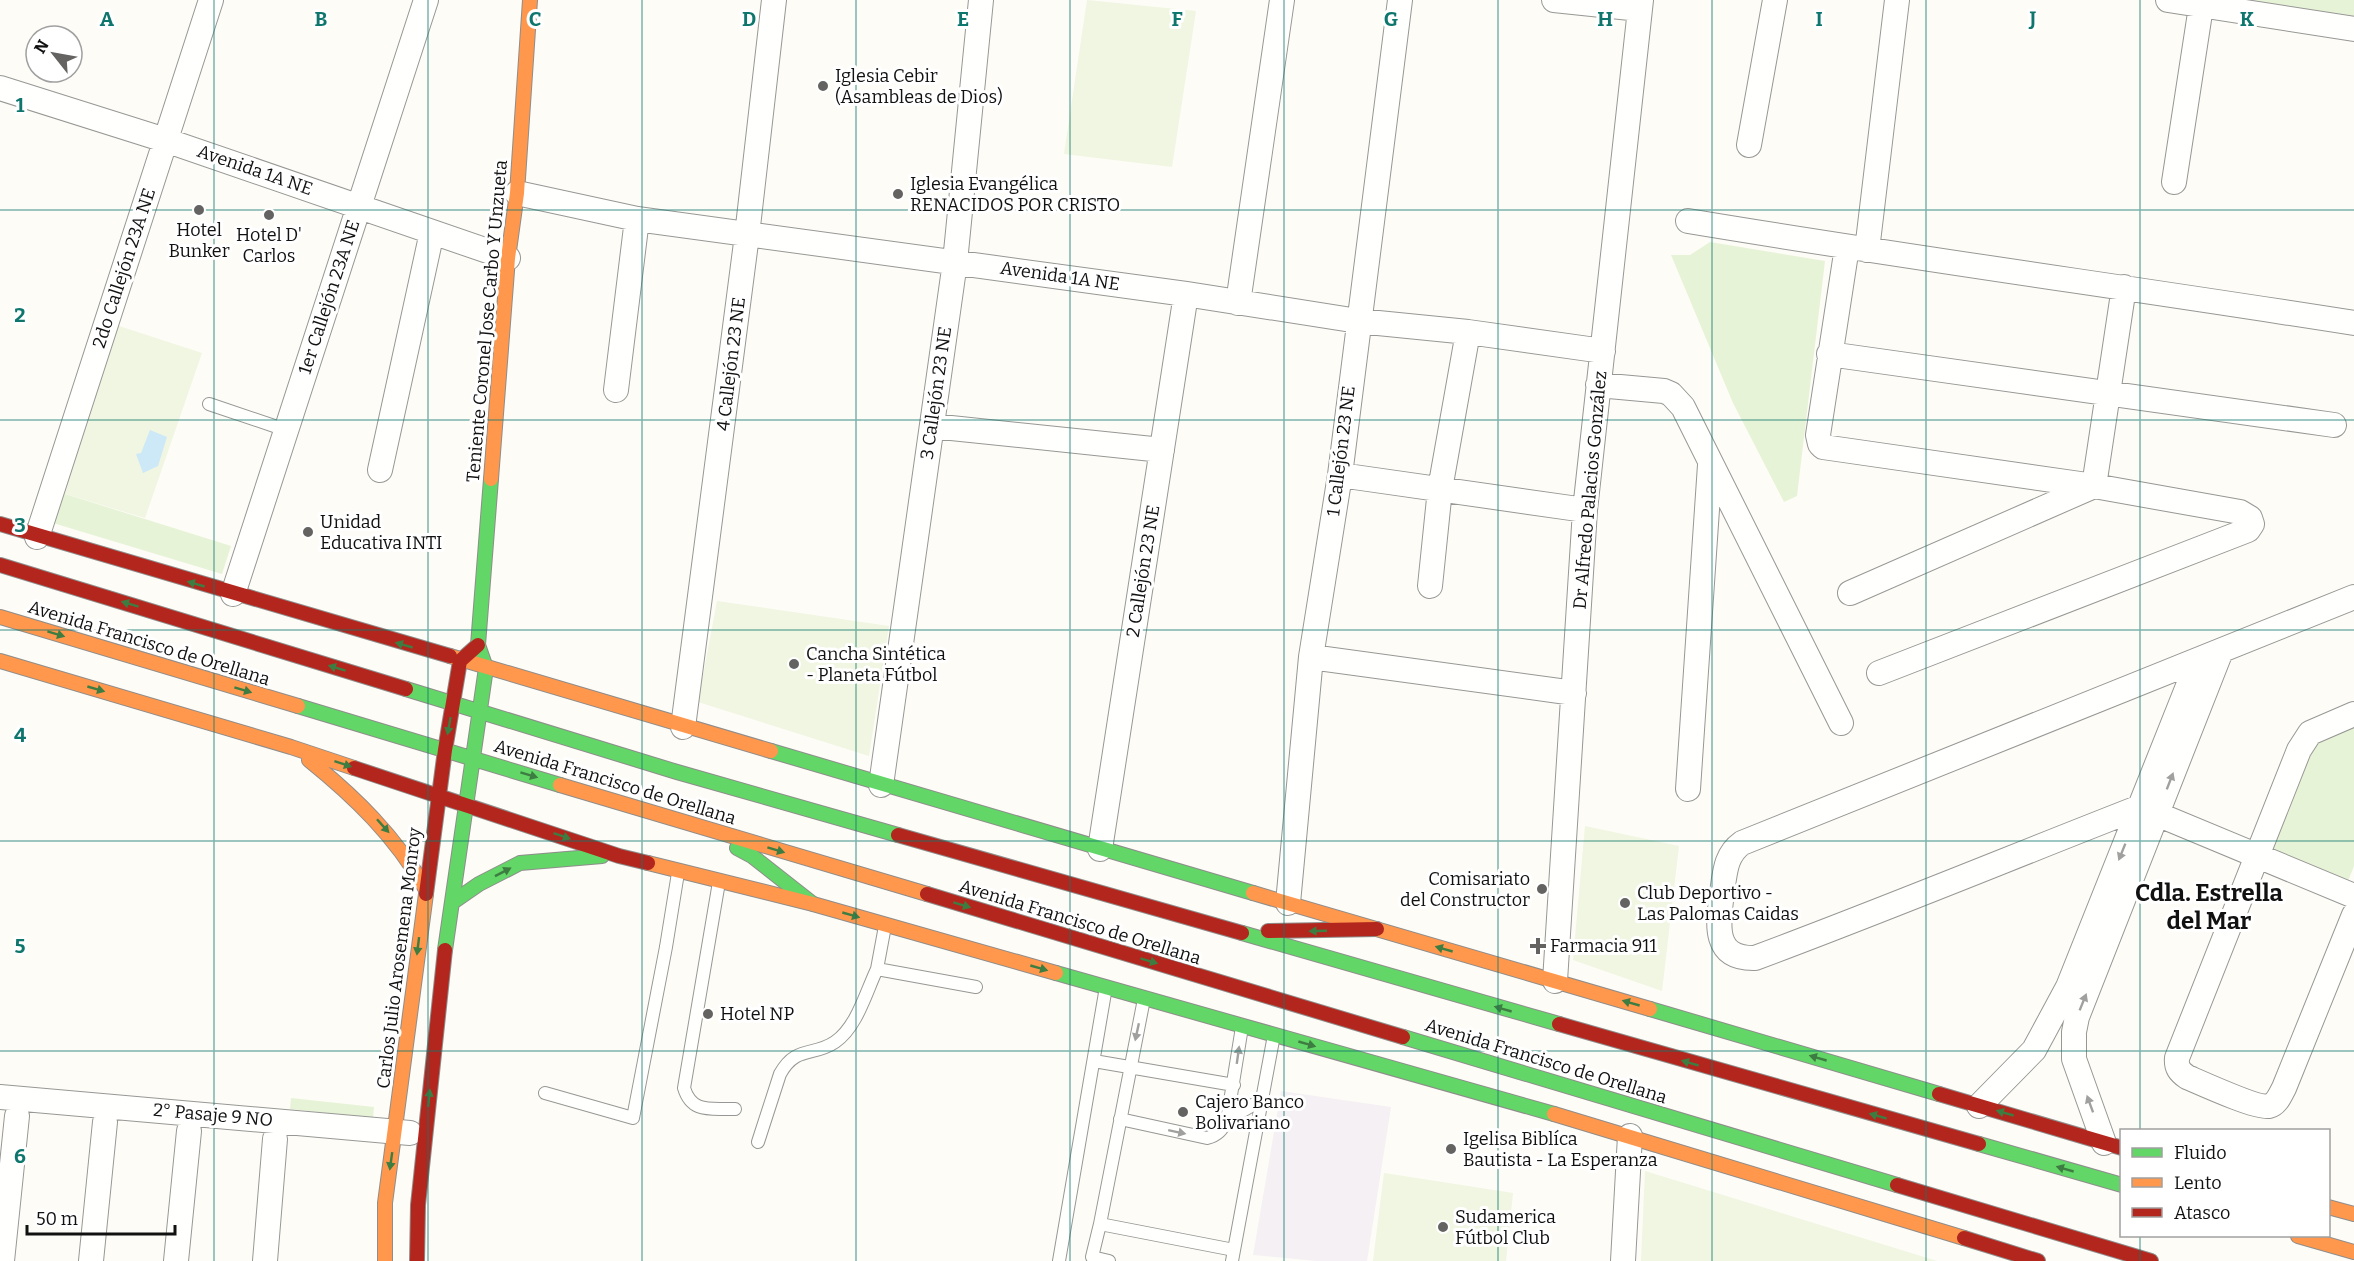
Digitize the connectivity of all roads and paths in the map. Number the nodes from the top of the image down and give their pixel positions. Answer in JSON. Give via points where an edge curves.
{"nodes":[{"id":1,"x":211,"y":0,"type":"edge"},
{"id":2,"x":426,"y":0,"type":"edge"},
{"id":3,"x":530,"y":0,"type":"edge"},
{"id":4,"x":774,"y":0,"type":"edge"},
{"id":5,"x":981,"y":0,"type":"edge"},
{"id":6,"x":1281,"y":0,"type":"edge"},
{"id":7,"x":1400,"y":0,"type":"edge"},
{"id":8,"x":1554,"y":0,"type":"edge"},
{"id":9,"x":1775,"y":0,"type":"edge"},
{"id":10,"x":1897,"y":0,"type":"edge"},
{"id":11,"x":2168,"y":0,"type":"edge"},
{"id":12,"x":2202,"y":3,"type":"edge"},
{"id":13,"x":1640,"y":5,"type":"edge"},
{"id":14,"x":2354,"y":29,"type":"edge"},
{"id":15,"x":0,"y":88,"type":"edge"},
{"id":16,"x":165,"y":140,"type":"junction"},
{"id":17,"x":1749,"y":145,"type":"dead end"},
{"id":18,"x":2174,"y":182,"type":"dead end"},
{"id":19,"x":518,"y":193,"type":"junction"},
{"id":20,"x":359,"y":205,"type":"junction"},
{"id":21,"x":638,"y":219,"type":"junction"},
{"id":22,"x":1688,"y":221,"type":"dead end"},
{"id":23,"x":432,"y":232,"type":"junction"},
{"id":24,"x":747,"y":235,"type":"junction"},
{"id":25,"x":1857,"y":248,"type":"junction"},
{"id":26,"x":508,"y":258,"type":"junction"},
{"id":27,"x":955,"y":262,"type":"junction"},
{"id":28,"x":2124,"y":287,"type":"junction"},
{"id":29,"x":1186,"y":294,"type":"junction"},
{"id":30,"x":1238,"y":303,"type":"junction"},
{"id":31,"x":1358,"y":321,"type":"junction"},
{"id":32,"x":2354,"y":323,"type":"edge"},
{"id":33,"x":1468,"y":332,"type":"junction"},
{"id":34,"x":1603,"y":351,"type":"junction"},
{"id":35,"x":1830,"y":354,"type":"junction"},
{"id":36,"x":1598,"y":385,"type":"junction"},
{"id":37,"x":616,"y":390,"type":"dead end"},
{"id":38,"x":2108,"y":394,"type":"junction"},
{"id":39,"x":209,"y":404,"type":"dead end"},
{"id":40,"x":2334,"y":425,"type":"dead end"},
{"id":41,"x":932,"y":426,"type":"junction"},
{"id":42,"x":286,"y":430,"type":"junction"},
{"id":43,"x":1162,"y":450,"type":"junction"},
{"id":44,"x":1710,"y":464,"type":"junction"},
{"id":45,"x":380,"y":470,"type":"dead end"},
{"id":46,"x":1340,"y":475,"type":"junction"},
{"id":47,"x":2094,"y":486,"type":"junction"},
{"id":48,"x":1440,"y":489,"type":"junction"},
{"id":49,"x":1585,"y":510,"type":"junction"},
{"id":50,"x":0,"y":525,"type":"edge"},
{"id":51,"x":38,"y":537,"type":"junction"},
{"id":52,"x":0,"y":565,"type":"edge"},
{"id":53,"x":1430,"y":586,"type":"dead end"},
{"id":54,"x":1850,"y":593,"type":"dead end"},
{"id":55,"x":233,"y":594,"type":"junction"},
{"id":56,"x":2354,"y":597,"type":"edge"},
{"id":57,"x":0,"y":617,"type":"edge"},
{"id":58,"x":478,"y":645,"type":"junction"},
{"id":59,"x":2221,"y":651,"type":"junction"},
{"id":60,"x":1311,"y":657,"type":"junction"},
{"id":61,"x":0,"y":661,"type":"edge"},
{"id":62,"x":460,"y":661,"type":"junction"},
{"id":63,"x":2199,"y":661,"type":"junction"},
{"id":64,"x":486,"y":668,"type":"junction"},
{"id":65,"x":1879,"y":673,"type":"dead end"},
{"id":66,"x":1575,"y":693,"type":"junction"},
{"id":67,"x":453,"y":703,"type":"junction"},
{"id":68,"x":480,"y":712,"type":"junction"},
{"id":69,"x":2354,"y":714,"type":"edge"},
{"id":70,"x":1841,"y":723,"type":"dead end"},
{"id":71,"x":683,"y":727,"type":"junction"},
{"id":72,"x":291,"y":747,"type":"junction"},
{"id":73,"x":445,"y":750,"type":"junction"},
{"id":74,"x":472,"y":758,"type":"junction"},
{"id":75,"x":881,"y":784,"type":"junction"},
{"id":76,"x":1688,"y":789,"type":"dead end"},
{"id":77,"x":437,"y":795,"type":"junction"},
{"id":78,"x":467,"y":804,"type":"junction"},
{"id":79,"x":2149,"y":810,"type":"junction"},
{"id":80,"x":704,"y":828,"type":"junction"},
{"id":81,"x":1100,"y":849,"type":"junction"},
{"id":82,"x":619,"y":856,"type":"junction"},
{"id":83,"x":2257,"y":857,"type":"junction"},
{"id":84,"x":678,"y":870,"type":"junction"},
{"id":85,"x":719,"y":880,"type":"junction"},
{"id":86,"x":425,"y":888,"type":"junction"},
{"id":87,"x":2354,"y":896,"type":"edge"},
{"id":88,"x":453,"y":902,"type":"junction"},
{"id":89,"x":1288,"y":903,"type":"junction"},
{"id":90,"x":813,"y":904,"type":"junction"},
{"id":91,"x":2354,"y":915,"type":"edge"},
{"id":92,"x":885,"y":924,"type":"junction"},
{"id":93,"x":1377,"y":929,"type":"junction"},
{"id":94,"x":1227,"y":931,"type":"junction"},
{"id":95,"x":877,"y":969,"type":"junction"},
{"id":96,"x":1555,"y":981,"type":"junction"},
{"id":97,"x":976,"y":987,"type":"dead end"},
{"id":98,"x":1106,"y":987,"type":"junction"},
{"id":99,"x":1144,"y":998,"type":"junction"},
{"id":100,"x":1242,"y":1026,"type":"junction"},
{"id":101,"x":1274,"y":1035,"type":"junction"},
{"id":102,"x":1094,"y":1061,"type":"junction"},
{"id":103,"x":1130,"y":1067,"type":"junction"},
{"id":104,"x":1234,"y":1084,"type":"junction"},
{"id":105,"x":545,"y":1093,"type":"dead end"},
{"id":106,"x":0,"y":1097,"type":"edge"},
{"id":107,"x":1263,"y":1099,"type":"junction"},
{"id":108,"x":1979,"y":1106,"type":"junction"},
{"id":109,"x":735,"y":1109,"type":"dead end"},
{"id":110,"x":17,"y":1116,"type":"dead end"},
{"id":111,"x":1120,"y":1119,"type":"junction"},
{"id":112,"x":1227,"y":1120,"type":"junction"},
{"id":113,"x":105,"y":1122,"type":"dead end"},
{"id":114,"x":189,"y":1131,"type":"dead end"},
{"id":115,"x":396,"y":1131,"type":"junction"},
{"id":116,"x":425,"y":1134,"type":"junction"},
{"id":117,"x":1630,"y":1136,"type":"junction"},
{"id":118,"x":275,"y":1139,"type":"dead end"},
{"id":119,"x":758,"y":1142,"type":"dead end"},
{"id":120,"x":2113,"y":1145,"type":"edge"},
{"id":121,"x":2120,"y":1185,"type":"edge"},
{"id":122,"x":2330,"y":1208,"type":"edge"},
{"id":123,"x":2354,"y":1214,"type":"edge"},
{"id":124,"x":1100,"y":1224,"type":"junction"},
{"id":125,"x":2302,"y":1237,"type":"edge"},
{"id":126,"x":2354,"y":1251,"type":"edge"},
{"id":127,"x":1233,"y":1255,"type":"edge"},
{"id":128,"x":2,"y":1261,"type":"edge"},
{"id":129,"x":92,"y":1261,"type":"edge"},
{"id":130,"x":176,"y":1261,"type":"edge"},
{"id":131,"x":265,"y":1261,"type":"edge"},
{"id":132,"x":385,"y":1261,"type":"edge"},
{"id":133,"x":417,"y":1261,"type":"edge"},
{"id":134,"x":1059,"y":1261,"type":"edge"},
{"id":135,"x":1109,"y":1261,"type":"edge"},
{"id":136,"x":1623,"y":1261,"type":"edge"},
{"id":137,"x":2038,"y":1261,"type":"edge"},
{"id":138,"x":2151,"y":1261,"type":"edge"}],
"edges":[{"from":1,"to":16,"type":"street","name":"2do Callejón 23A NE"},
{"from":2,"to":20,"type":"street","name":"1er Callejón 23A NE"},
{"from":3,"to":19,"type":"main road","name":"Teniente Coronel Jose Carbo Y Unzueta"},
{"from":4,"to":24,"type":"street","name":"4 Callejón 23 NE"},
{"from":5,"to":27,"type":"street","name":"3 Callejón 23 NE"},
{"from":6,"to":30,"type":"street"},
{"from":7,"to":31,"type":"street","name":"1 Callejón 23 NE"},
{"from":8,"to":13,"type":"street"},
{"from":9,"to":17,"type":"street"},
{"from":10,"to":25,"type":"street"},
{"from":11,"to":12,"type":"street"},
{"from":12,"to":14,"type":"street"},
{"from":12,"to":18,"type":"street"},
{"from":13,"to":34,"type":"street","name":"Dr Alfredo Palacios González"},
{"from":15,"to":16,"type":"street","name":"Avenida 1A NE"},
{"from":16,"to":20,"type":"street","name":"Avenida 1A NE"},
{"from":16,"to":51,"type":"street","name":"2do Callejón 23A NE"},
{"from":19,"to":21,"type":"street","name":"Avenida 1A NE"},
{"from":19,"to":26,"type":"main road","name":"Teniente Coronel Jose Carbo Y Unzueta"},
{"from":20,"to":23,"type":"street","name":"Avenida 1A NE"},
{"from":20,"to":42,"type":"street","name":"1er Callejón 23A NE"},
{"from":21,"to":24,"type":"street","name":"Avenida 1A NE"},
{"from":21,"to":37,"type":"street"},
{"from":22,"to":25,"type":"street"},
{"from":23,"to":26,"type":"street","name":"Avenida 1A NE"},
{"from":23,"to":45,"type":"street"},
{"from":24,"to":27,"type":"street","name":"Avenida 1A NE"},
{"from":24,"to":71,"type":"street","name":"4 Callejón 23 NE"},
{"from":25,"to":28,"type":"street"},
{"from":25,"to":35,"type":"street"},
{"from":26,"to":58,"type":"main road","name":"Teniente Coronel Jose Carbo Y Unzueta"},
{"from":27,"to":29,"type":"street","name":"Avenida 1A NE"},
{"from":27,"to":41,"type":"street","name":"3 Callejón 23 NE"},
{"from":28,"to":32,"type":"street"},
{"from":28,"to":38,"type":"street"},
{"from":29,"to":30,"type":"street","name":"Avenida 1A NE"},
{"from":29,"to":43,"type":"street","name":"2 Callejón 23 NE"},
{"from":30,"to":31,"type":"street","name":"Avenida 1A NE"},
{"from":31,"to":33,"type":"street","name":"Avenida 1A NE"},
{"from":31,"to":46,"type":"street","name":"1 Callejón 23 NE"},
{"from":33,"to":34,"type":"street","name":"Avenida 1A NE"},
{"from":33,"to":48,"type":"street"},
{"from":34,"to":36,"type":"street","name":"Dr Alfredo Palacios González"},
{"from":35,"to":38,"type":"street"},
{"from":35,"to":47,"type":"street","via":[[1818,435],[1823,447]]},
{"from":36,"to":44,"type":"street","via":[[1671,394],[1683,407]]},
{"from":36,"to":49,"type":"street","name":"Dr Alfredo Palacios González"},
{"from":38,"to":40,"type":"street"},
{"from":38,"to":47,"type":"street"},
{"from":39,"to":42,"type":"lane"},
{"from":41,"to":43,"type":"street"},
{"from":41,"to":75,"type":"street","name":"3 Callejón 23 NE"},
{"from":42,"to":55,"type":"street","name":"1er Callejón 23A NE"},
{"from":43,"to":81,"type":"street","name":"2 Callejón 23 NE"},
{"from":44,"to":70,"type":"street"},
{"from":44,"to":76,"type":"street"},
{"from":46,"to":48,"type":"street"},
{"from":46,"to":60,"type":"street","name":"1 Callejón 23 NE"},
{"from":47,"to":54,"type":"street"},
{"from":47,"to":65,"type":"street","via":[[2240,512],[2252,524],[2248,530]]},
{"from":48,"to":49,"type":"street"},
{"from":48,"to":53,"type":"street"},
{"from":49,"to":66,"type":"street","name":"Dr Alfredo Palacios González"},
{"from":50,"to":51,"type":"main road"},
{"from":55,"to":51,"type":"main road","one_way":true},
{"from":67,"to":52,"type":"main road","name":"Avenida Francisco de Orellana","one_way":true},
{"from":62,"to":55,"type":"main road","one_way":true},
{"from":56,"to":59,"type":"street"},
{"from":57,"to":73,"type":"main road","name":"Avenida Francisco de Orellana","one_way":true},
{"from":58,"to":62,"type":"main road"},
{"from":58,"to":64,"type":"main road","name":"Teniente Coronel Jose Carbo Y Unzueta"},
{"from":59,"to":63,"type":"street"},
{"from":79,"to":59,"type":"street","one_way":true},
{"from":60,"to":66,"type":"street"},
{"from":60,"to":89,"type":"street","name":"1 Callejón 23 NE"},
{"from":61,"to":72,"type":"main road","one_way":true},
{"from":62,"to":64,"type":"main road"},
{"from":62,"to":67,"type":"main road","name":"Carlos Julio Arosemena Monroy"},
{"from":63,"to":79,"type":"street"},
{"from":63,"to":79,"type":"street","via":[[1742,843],[1727,859],[1719,919],[1721,941],[1737,955],[1755,958],[1881,912],[1987,866]]},
{"from":64,"to":68,"type":"main road"},
{"from":64,"to":71,"type":"main road"},
{"from":66,"to":96,"type":"street","name":"Dr Alfredo Palacios González"},
{"from":67,"to":68,"type":"main road","name":"Avenida Francisco de Orellana"},
{"from":67,"to":73,"type":"main road","name":"Carlos Julio Arosemena Monroy","one_way":true},
{"from":68,"to":74,"type":"main road"},
{"from":68,"to":94,"type":"main road","name":"Avenida Francisco de Orellana"},
{"from":69,"to":83,"type":"street","via":[[2306,737]]},
{"from":71,"to":75,"type":"main road"},
{"from":72,"to":77,"type":"main road","one_way":true},
{"from":72,"to":86,"type":"main road","one_way":true,"via":[[367,808],[400,846]]},
{"from":73,"to":74,"type":"main road","name":"Avenida Francisco de Orellana"},
{"from":73,"to":77,"type":"main road","name":"Carlos Julio Arosemena Monroy"},
{"from":74,"to":78,"type":"main road"},
{"from":74,"to":80,"type":"main road","name":"Avenida Francisco de Orellana","one_way":true},
{"from":75,"to":81,"type":"main road"},
{"from":77,"to":78,"type":"main road"},
{"from":77,"to":86,"type":"main road","name":"Carlos Julio Arosemena Monroy"},
{"from":78,"to":82,"type":"main road","one_way":true},
{"from":78,"to":88,"type":"main road"},
{"from":79,"to":83,"type":"street"},
{"from":79,"to":108,"type":"street","one_way":true,"via":[[2039,1043]]},
{"from":120,"to":79,"type":"street","one_way":true,"via":[[2076,1065],[2074,1032]]},
{"from":80,"to":90,"type":"main road","via":[[752,856]]},
{"from":80,"to":138,"type":"main road","name":"Avenida Francisco de Orellana","one_way":true},
{"from":81,"to":89,"type":"main road"},
{"from":82,"to":84,"type":"main road"},
{"from":88,"to":82,"type":"main road","one_way":true,"via":[[520,863]]},
{"from":83,"to":87,"type":"street"},
{"from":83,"to":91,"type":"street","via":[[2177,1058],[2178,1069],[2187,1077],[2257,1105],[2274,1103]]},
{"from":84,"to":85,"type":"main road"},
{"from":84,"to":105,"type":"lane","via":[[633,1118]]},
{"from":85,"to":90,"type":"main road"},
{"from":85,"to":109,"type":"lane","via":[[684,1088],[688,1100],[698,1108]]},
{"from":86,"to":115,"type":"main road","name":"Carlos Julio Arosemena Monroy","one_way":true},
{"from":116,"to":88,"type":"main road","one_way":true},
{"from":89,"to":93,"type":"main road"},
{"from":90,"to":92,"type":"main road","one_way":true},
{"from":92,"to":95,"type":"lane"},
{"from":92,"to":98,"type":"main road","one_way":true},
{"from":93,"to":94,"type":"main road","one_way":true},
{"from":96,"to":93,"type":"main road","one_way":true},
{"from":121,"to":94,"type":"main road","name":"Avenida Francisco de Orellana","one_way":true},
{"from":95,"to":97,"type":"lane"},
{"from":95,"to":119,"type":"lane","via":[[843,1035],[785,1064]]},
{"from":108,"to":96,"type":"main road","one_way":true},
{"from":98,"to":99,"type":"main road"},
{"from":98,"to":102,"type":"lane"},
{"from":99,"to":100,"type":"main road"},
{"from":99,"to":103,"type":"lane","one_way":true},
{"from":100,"to":101,"type":"main road"},
{"from":104,"to":100,"type":"lane","one_way":true},
{"from":101,"to":107,"type":"lane"},
{"from":101,"to":117,"type":"main road","one_way":true},
{"from":102,"to":103,"type":"lane"},
{"from":102,"to":134,"type":"lane"},
{"from":103,"to":104,"type":"lane"},
{"from":103,"to":111,"type":"lane"},
{"from":104,"to":112,"type":"lane"},
{"from":106,"to":115,"type":"street","name":"2° Pasaje 9 NO"},
{"from":107,"to":112,"type":"lane"},
{"from":107,"to":127,"type":"lane"},
{"from":120,"to":108,"type":"main road","one_way":true},
{"from":110,"to":128,"type":"street"},
{"from":111,"to":112,"type":"lane","one_way":true,"via":[[1207,1138],[1221,1131]]},
{"from":111,"to":124,"type":"lane"},
{"from":113,"to":129,"type":"street"},
{"from":114,"to":130,"type":"street"},
{"from":115,"to":116,"type":"street","name":"2° Pasaje 9 NO"},
{"from":115,"to":132,"type":"main road","name":"Carlos Julio Arosemena Monroy","one_way":true,"via":[[385,1203]]},
{"from":116,"to":133,"type":"main road"},
{"from":117,"to":136,"type":"street"},
{"from":117,"to":137,"type":"main road"},
{"from":118,"to":131,"type":"street"},
{"from":122,"to":123,"type":"main road"},
{"from":124,"to":127,"type":"lane"},
{"from":124,"to":135,"type":"lane","via":[[1092,1257]]},
{"from":125,"to":126,"type":"main road"}]}
